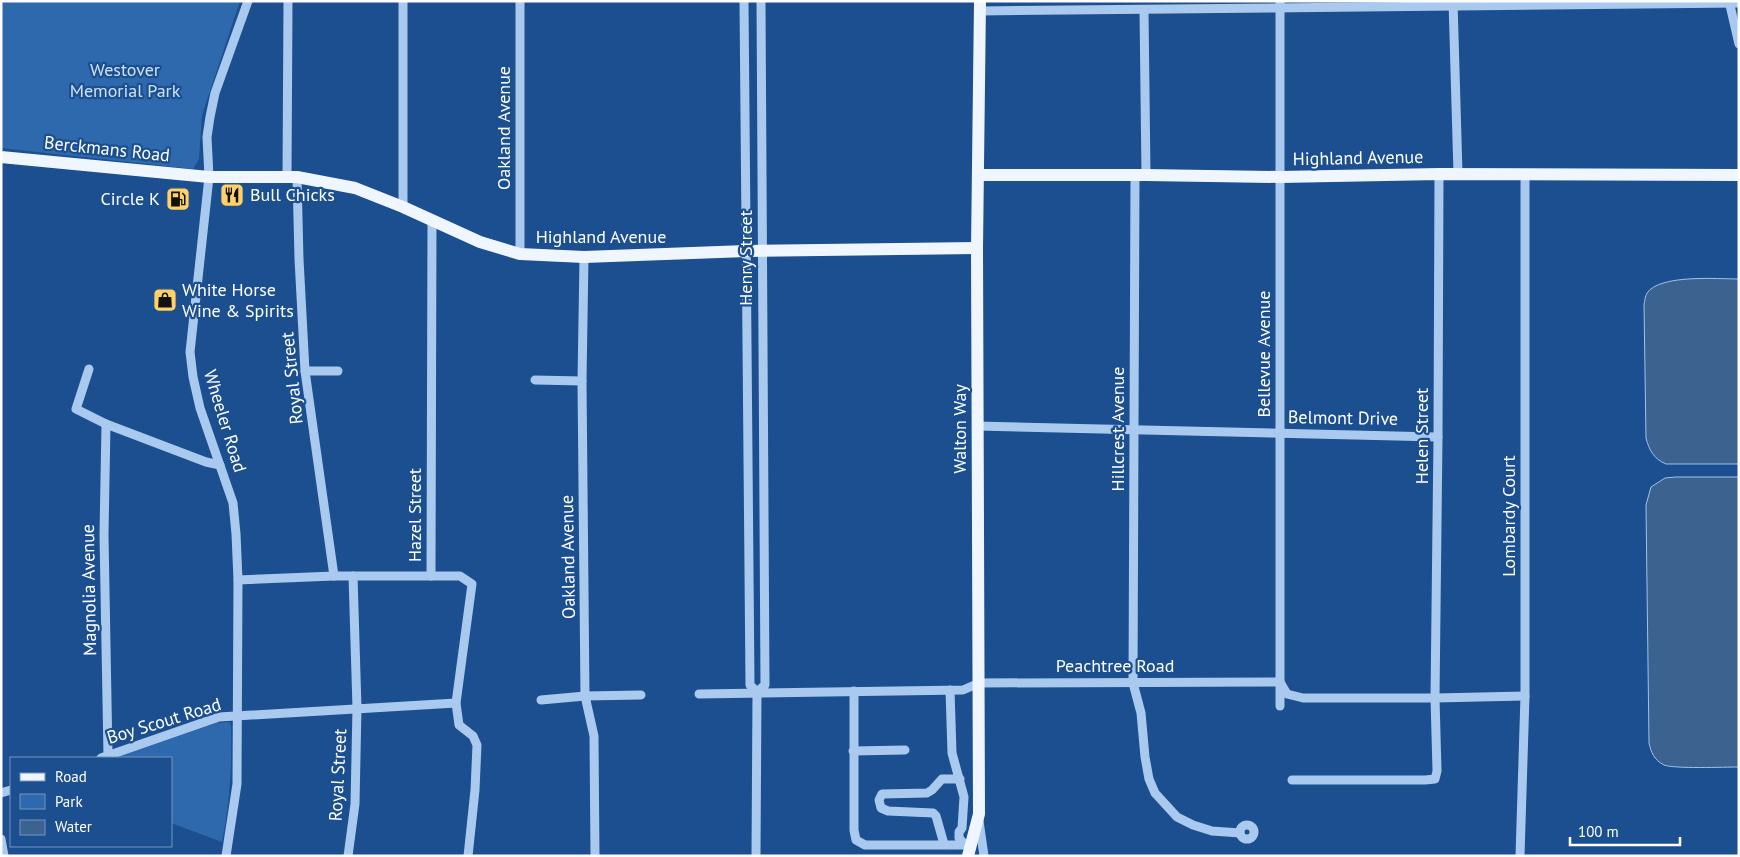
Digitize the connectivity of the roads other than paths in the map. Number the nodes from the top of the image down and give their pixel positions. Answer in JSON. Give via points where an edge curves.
{"nodes":[{"id":1,"x":248,"y":1,"type":"edge"},
{"id":2,"x":288,"y":1,"type":"edge"},
{"id":3,"x":403,"y":1,"type":"edge"},
{"id":4,"x":520,"y":1,"type":"edge"},
{"id":5,"x":744,"y":1,"type":"edge"},
{"id":6,"x":761,"y":1,"type":"edge"},
{"id":7,"x":1733,"y":3,"type":"edge"},
{"id":8,"x":1453,"y":4,"type":"edge"},
{"id":9,"x":1280,"y":5,"type":"edge"},
{"id":10,"x":980,"y":6,"type":"edge"},
{"id":11,"x":1144,"y":10,"type":"junction"},
{"id":12,"x":744,"y":17,"type":"junction"},
{"id":13,"x":761,"y":17,"type":"junction"},
{"id":14,"x":1739,"y":44,"type":"edge"},
{"id":15,"x":761,"y":95,"type":"junction"},
{"id":16,"x":744,"y":97,"type":"junction"},
{"id":17,"x":1,"y":157,"type":"edge"},
{"id":18,"x":1439,"y":174,"type":"junction"},
{"id":19,"x":1458,"y":174,"type":"junction"},
{"id":20,"x":978,"y":175,"type":"junction"},
{"id":21,"x":1140,"y":175,"type":"junction"},
{"id":22,"x":1525,"y":175,"type":"junction"},
{"id":23,"x":1739,"y":175,"type":"edge"},
{"id":24,"x":208,"y":177,"type":"junction"},
{"id":25,"x":292,"y":177,"type":"junction"},
{"id":26,"x":1280,"y":177,"type":"junction"},
{"id":27,"x":403,"y":206,"type":"junction"},
{"id":28,"x":432,"y":219,"type":"junction"},
{"id":29,"x":977,"y":248,"type":"junction"},
{"id":30,"x":762,"y":251,"type":"junction"},
{"id":31,"x":746,"y":252,"type":"junction"},
{"id":32,"x":520,"y":254,"type":"junction"},
{"id":33,"x":584,"y":257,"type":"junction"},
{"id":34,"x":89,"y":369,"type":"dead end"},
{"id":35,"x":305,"y":371,"type":"junction"},
{"id":36,"x":338,"y":371,"type":"dead end"},
{"id":37,"x":535,"y":380,"type":"dead end"},
{"id":38,"x":582,"y":381,"type":"junction"},
{"id":39,"x":749,"y":420,"type":"junction"},
{"id":40,"x":763,"y":420,"type":"junction"},
{"id":41,"x":106,"y":424,"type":"junction"},
{"id":42,"x":977,"y":426,"type":"junction"},
{"id":43,"x":1134,"y":430,"type":"junction"},
{"id":44,"x":1280,"y":433,"type":"junction"},
{"id":45,"x":1438,"y":437,"type":"junction"},
{"id":46,"x":220,"y":465,"type":"junction"},
{"id":47,"x":334,"y":576,"type":"junction"},
{"id":48,"x":353,"y":576,"type":"junction"},
{"id":49,"x":431,"y":576,"type":"junction"},
{"id":50,"x":238,"y":580,"type":"junction"},
{"id":51,"x":750,"y":590,"type":"junction"},
{"id":52,"x":765,"y":590,"type":"junction"},
{"id":53,"x":1280,"y":682,"type":"junction"},
{"id":54,"x":979,"y":683,"type":"junction"},
{"id":55,"x":1133,"y":683,"type":"junction"},
{"id":56,"x":950,"y":690,"type":"junction"},
{"id":57,"x":854,"y":691,"type":"junction"},
{"id":58,"x":757,"y":692,"type":"junction"},
{"id":59,"x":699,"y":694,"type":"dead end"},
{"id":60,"x":641,"y":695,"type":"dead end"},
{"id":61,"x":586,"y":696,"type":"junction"},
{"id":62,"x":1525,"y":696,"type":"junction"},
{"id":63,"x":1434,"y":698,"type":"junction"},
{"id":64,"x":541,"y":700,"type":"dead end"},
{"id":65,"x":456,"y":703,"type":"junction"},
{"id":66,"x":1280,"y":706,"type":"dead end"},
{"id":67,"x":357,"y":708,"type":"junction"},
{"id":68,"x":237,"y":716,"type":"junction"},
{"id":69,"x":905,"y":750,"type":"dead end"},
{"id":70,"x":853,"y":751,"type":"junction"},
{"id":71,"x":104,"y":757,"type":"edge"},
{"id":72,"x":960,"y":779,"type":"junction"},
{"id":73,"x":1292,"y":780,"type":"dead end"},
{"id":74,"x":979,"y":814,"type":"junction"},
{"id":75,"x":1240,"y":833,"type":"dead end"},
{"id":76,"x":1,"y":839,"type":"edge"},
{"id":77,"x":944,"y":844,"type":"junction"},
{"id":78,"x":968,"y":848,"type":"edge"},
{"id":79,"x":4,"y":856,"type":"edge"},
{"id":80,"x":226,"y":856,"type":"edge"},
{"id":81,"x":348,"y":856,"type":"edge"},
{"id":82,"x":468,"y":856,"type":"edge"},
{"id":83,"x":595,"y":856,"type":"edge"},
{"id":84,"x":756,"y":856,"type":"edge"},
{"id":85,"x":984,"y":856,"type":"edge"},
{"id":86,"x":1520,"y":856,"type":"edge"}],
"edges":[{"from":1,"to":24,"type":"street","name":"Wheeler Road","via":[[215,93],[207,137]]},
{"from":2,"to":25,"type":"street","name":"Royal Street"},
{"from":3,"to":27,"type":"street"},
{"from":4,"to":32,"type":"street","name":"Oakland Avenue"},
{"from":5,"to":12,"type":"street","name":"Henry Street"},
{"from":6,"to":13,"type":"street","name":"Henry Street"},
{"from":7,"to":8,"type":"street"},
{"from":7,"to":14,"type":"street"},
{"from":8,"to":9,"type":"street"},
{"from":8,"to":19,"type":"street"},
{"from":9,"to":11,"type":"street"},
{"from":9,"to":26,"type":"street","name":"Bellevue Avenue"},
{"from":10,"to":11,"type":"street"},
{"from":10,"to":20,"type":"main road","name":"Walton Way"},
{"from":11,"to":21,"type":"street","name":"Hillcrest Avenue"},
{"from":12,"to":13,"type":"street"},
{"from":12,"to":16,"type":"street","name":"Henry Street"},
{"from":13,"to":15,"type":"street","name":"Henry Street"},
{"from":15,"to":16,"type":"street"},
{"from":15,"to":30,"type":"street","name":"Henry Street"},
{"from":16,"to":31,"type":"street","name":"Henry Street"},
{"from":17,"to":24,"type":"main road","name":"Berckmans Road"},
{"from":18,"to":19,"type":"main road","name":"Highland Avenue"},
{"from":18,"to":26,"type":"main road","name":"Highland Avenue"},
{"from":18,"to":45,"type":"street","name":"Helen Street"},
{"from":19,"to":22,"type":"main road","name":"Highland Avenue"},
{"from":20,"to":21,"type":"main road","name":"Highland Avenue"},
{"from":20,"to":29,"type":"main road","name":"Walton Way"},
{"from":21,"to":26,"type":"main road","name":"Highland Avenue"},
{"from":21,"to":43,"type":"street","name":"Hillcrest Avenue"},
{"from":22,"to":23,"type":"main road","name":"Highland Avenue"},
{"from":22,"to":62,"type":"street","name":"Lombardy Court"},
{"from":24,"to":25,"type":"main road","name":"Highland Avenue"},
{"from":24,"to":46,"type":"street","name":"Wheeler Road","via":[[190,357],[200,408]]},
{"from":25,"to":27,"type":"main road","name":"Highland Avenue","via":[[355,188]]},
{"from":25,"to":35,"type":"street","name":"Royal Street"},
{"from":26,"to":44,"type":"street","name":"Bellevue Avenue"},
{"from":27,"to":28,"type":"main road","name":"Highland Avenue"},
{"from":28,"to":32,"type":"main road","name":"Highland Avenue","via":[[480,242]]},
{"from":28,"to":49,"type":"street","name":"Hazel Street"},
{"from":29,"to":30,"type":"main road","name":"Highland Avenue"},
{"from":29,"to":42,"type":"main road","name":"Walton Way"},
{"from":30,"to":31,"type":"main road","name":"Highland Avenue"},
{"from":30,"to":40,"type":"street","name":"Henry Street"},
{"from":31,"to":33,"type":"main road","name":"Highland Avenue"},
{"from":31,"to":39,"type":"street","name":"Henry Street"},
{"from":32,"to":33,"type":"main road","name":"Highland Avenue"},
{"from":33,"to":38,"type":"street","name":"Oakland Avenue"},
{"from":34,"to":41,"type":"street","via":[[76,409]]},
{"from":35,"to":36,"type":"street"},
{"from":35,"to":47,"type":"street","name":"Royal Street"},
{"from":37,"to":38,"type":"street"},
{"from":38,"to":61,"type":"street","name":"Oakland Avenue"},
{"from":39,"to":40,"type":"street"},
{"from":39,"to":51,"type":"street","name":"Henry Street"},
{"from":40,"to":52,"type":"street","name":"Henry Street"},
{"from":41,"to":46,"type":"street"},
{"from":41,"to":71,"type":"street","name":"Magnolia Avenue"},
{"from":42,"to":43,"type":"street","name":"Belmont Drive"},
{"from":42,"to":54,"type":"main road","name":"Walton Way"},
{"from":43,"to":44,"type":"street","name":"Belmont Drive"},
{"from":43,"to":55,"type":"street","name":"Hillcrest Avenue"},
{"from":44,"to":45,"type":"street","name":"Belmont Drive"},
{"from":44,"to":53,"type":"street","name":"Bellevue Avenue"},
{"from":45,"to":63,"type":"street","name":"Helen Street"},
{"from":46,"to":50,"type":"street","name":"Wheeler Road","via":[[233,503]]},
{"from":47,"to":48,"type":"street"},
{"from":47,"to":50,"type":"street"},
{"from":48,"to":49,"type":"street"},
{"from":48,"to":67,"type":"street","name":"Royal Street"},
{"from":49,"to":65,"type":"street","name":"Hazel Street","via":[[460,576],[472,584]]},
{"from":50,"to":68,"type":"street","name":"Wheeler Road"},
{"from":51,"to":52,"type":"street"},
{"from":51,"to":58,"type":"street","name":"Henry Street","via":[[750,686]]},
{"from":52,"to":58,"type":"street","name":"Henry Street","via":[[765,685]]},
{"from":53,"to":55,"type":"street","name":"Peachtree Road"},
{"from":53,"to":63,"type":"street","via":[[1287,694],[1302,698]]},
{"from":53,"to":66,"type":"street","name":"Bellevue Avenue"},
{"from":54,"to":55,"type":"street","name":"Peachtree Road"},
{"from":54,"to":56,"type":"street","name":"Peachtree Road","via":[[964,690]]},
{"from":54,"to":74,"type":"main road","name":"Walton Way"},
{"from":55,"to":75,"type":"street","name":"Hillcrest Avenue","via":[[1141,713],[1149,779],[1155,793],[1177,817],[1193,825],[1212,831]]},
{"from":56,"to":57,"type":"street","name":"Peachtree Road"},
{"from":56,"to":72,"type":"street","via":[[952,753]]},
{"from":57,"to":58,"type":"street","name":"Peachtree Road"},
{"from":57,"to":70,"type":"street"},
{"from":58,"to":59,"type":"street","name":"Peachtree Road"},
{"from":58,"to":84,"type":"street","name":"Henry Street"},
{"from":60,"to":61,"type":"street"},
{"from":61,"to":64,"type":"street"},
{"from":61,"to":83,"type":"street","name":"Oakland Avenue","via":[[594,736]]},
{"from":62,"to":63,"type":"street"},
{"from":62,"to":86,"type":"street","name":"Lombardy Court"},
{"from":63,"to":73,"type":"street","name":"Helen Street","via":[[1435,779]]},
{"from":65,"to":67,"type":"street"},
{"from":65,"to":82,"type":"street","name":"Hazel Street","via":[[459,725],[477,744]]},
{"from":67,"to":68,"type":"street"},
{"from":67,"to":81,"type":"street","name":"Royal Street","via":[[355,804]]},
{"from":68,"to":71,"type":"street","name":"Boy Scout Road","via":[[219,717]]},
{"from":68,"to":80,"type":"street","name":"Wheeler Road","via":[[237,784]]},
{"from":69,"to":70,"type":"street"},
{"from":70,"to":77,"type":"street","via":[[856,840],[865,845]]},
{"from":72,"to":77,"type":"street","via":[[942,779],[927,792],[882,794],[879,800],[881,808],[888,811],[933,813]]},
{"from":72,"to":78,"type":"street","via":[[964,797],[959,838]]},
{"from":74,"to":78,"type":"main road","name":"Walton Way"},
{"from":74,"to":85,"type":"street"},
{"from":76,"to":79,"type":"street"},
{"from":77,"to":78,"type":"street"}]}
